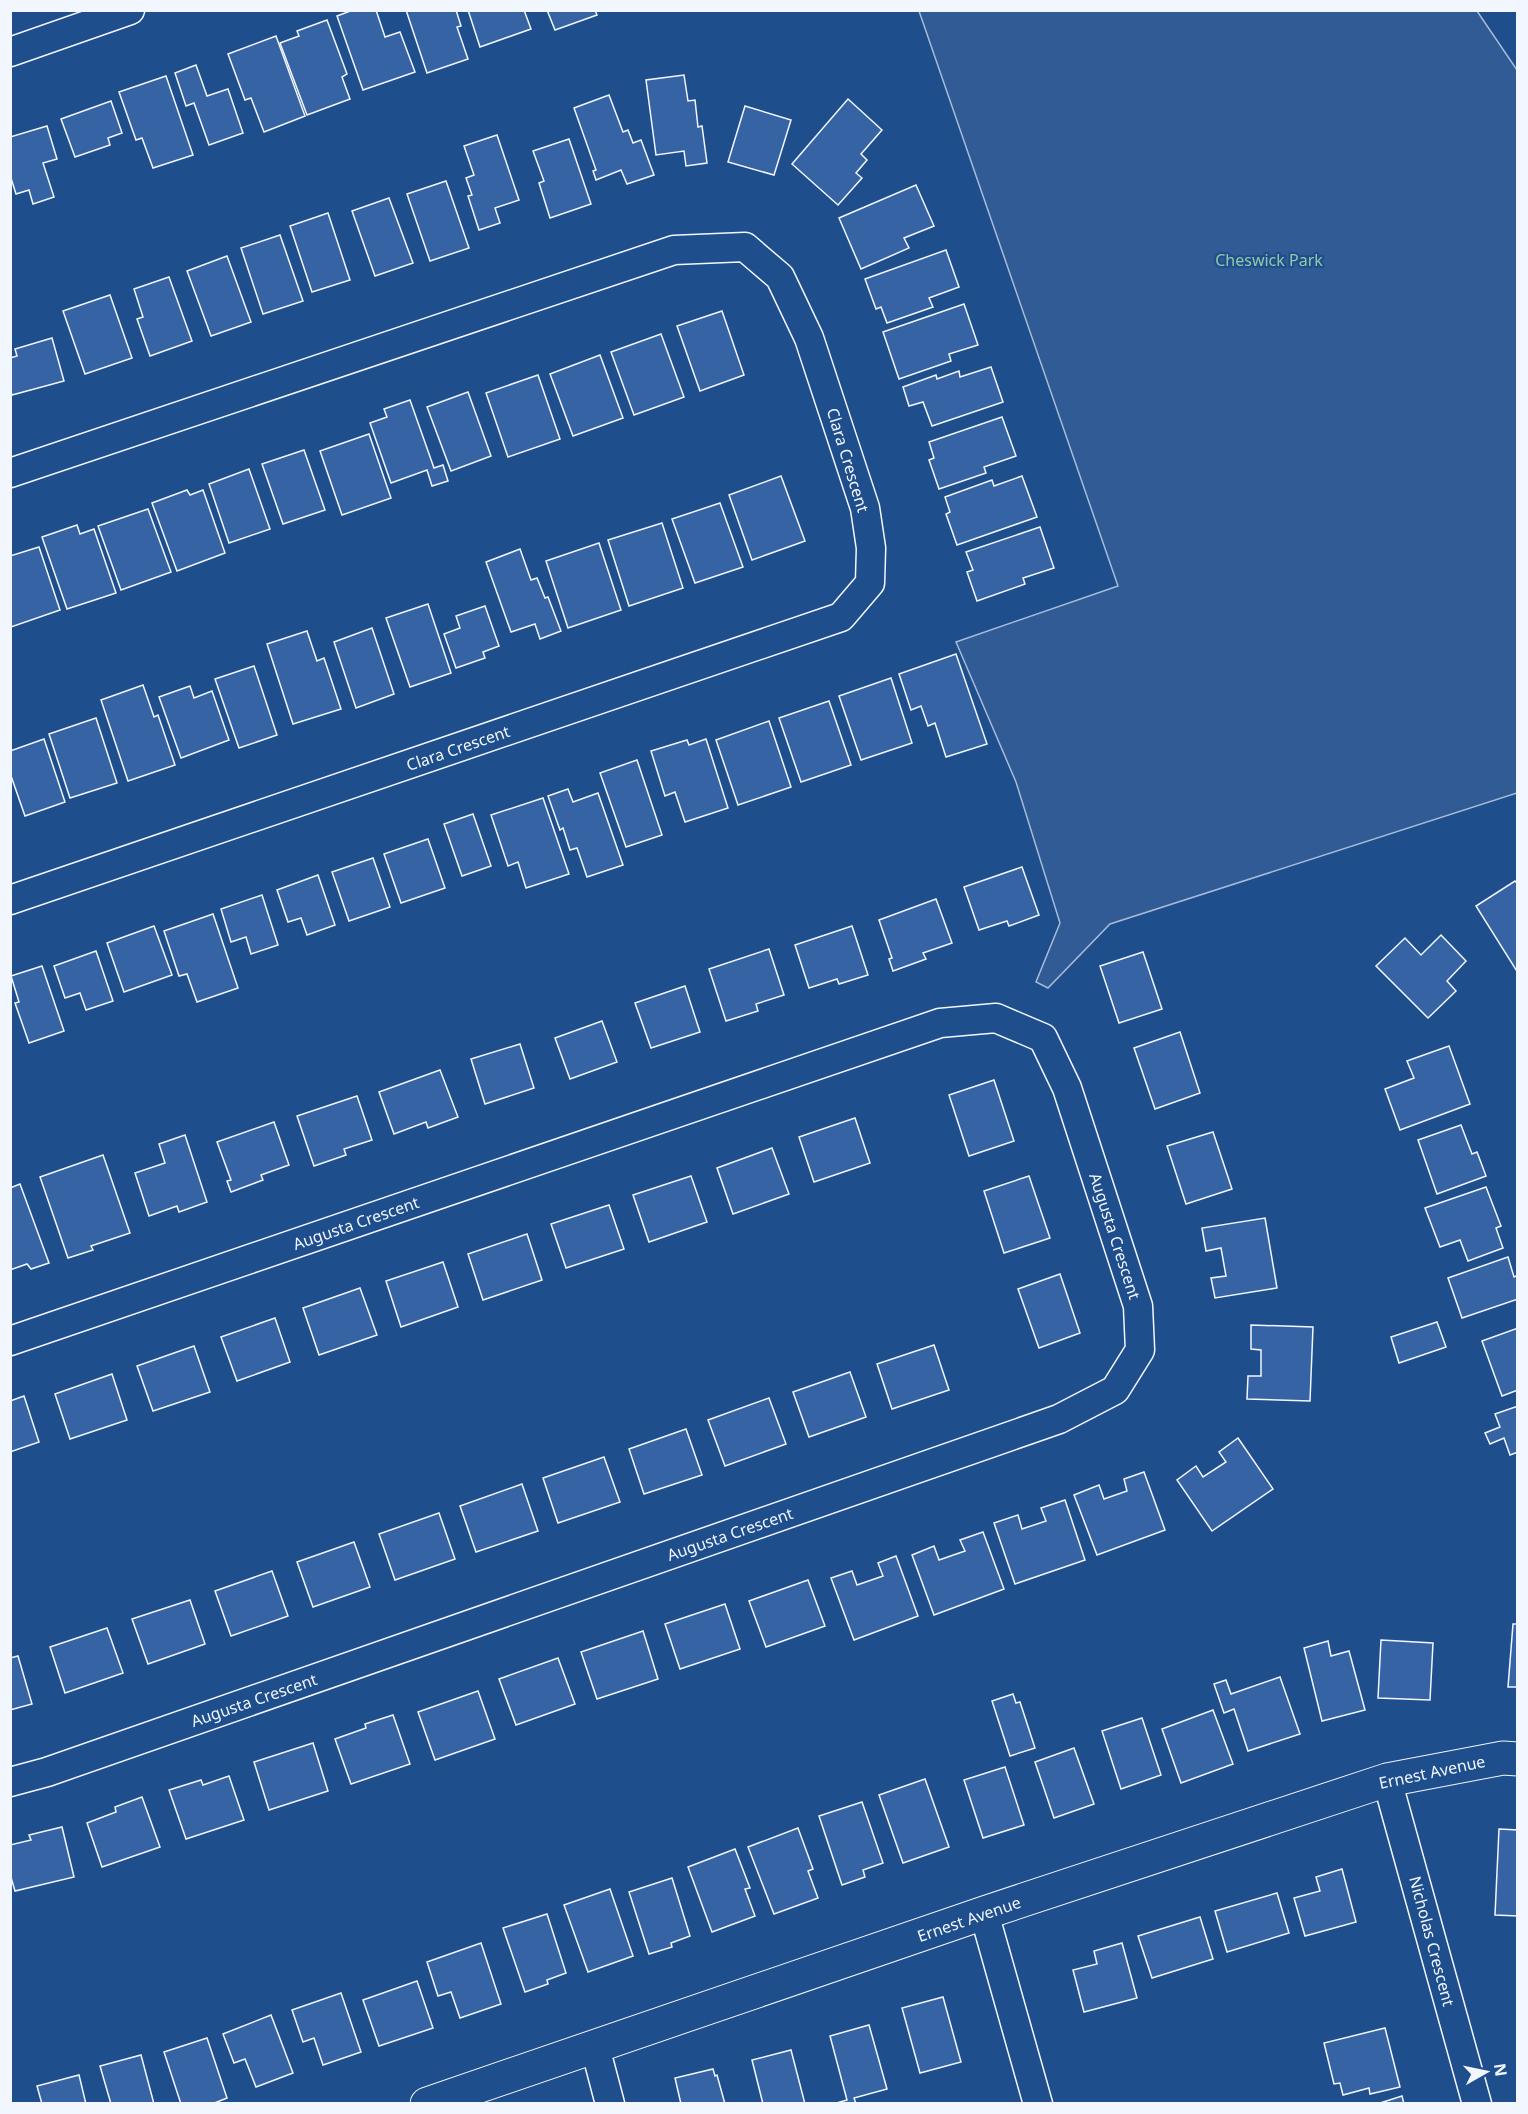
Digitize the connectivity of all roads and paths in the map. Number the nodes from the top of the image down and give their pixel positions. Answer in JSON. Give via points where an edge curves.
{"nodes":[{"id":1,"x":130,"y":10,"type":"edge"},
{"id":2,"x":10,"y":52,"type":"edge"},
{"id":3,"x":10,"y":473,"type":"edge"},
{"id":4,"x":10,"y":900,"type":"edge"},
{"id":5,"x":10,"y":1341,"type":"edge"},
{"id":6,"x":1518,"y":1759,"type":"edge"},
{"id":7,"x":1386,"y":1780,"type":"junction"},
{"id":8,"x":10,"y":1782,"type":"edge"},
{"id":9,"x":984,"y":1913,"type":"junction"},
{"id":10,"x":595,"y":2046,"type":"junction"},
{"id":11,"x":427,"y":2103,"type":"edge"},
{"id":12,"x":610,"y":2103,"type":"edge"},
{"id":13,"x":1038,"y":2103,"type":"edge"},
{"id":14,"x":1477,"y":2103,"type":"edge"}],
"edges":[{"from":1,"to":2,"type":"street"},
{"from":3,"to":4,"type":"street","name":"Clara Crescent","via":[[674,250],[745,247],[780,277],[809,338],[866,508],[871,548],[870,583],[842,617]]},
{"from":5,"to":8,"type":"street","name":"Augusta Crescent","via":[[940,1023],[996,1018],[1043,1038],[1067,1088],[1138,1306],[1140,1350],[1115,1390],[1059,1419]]},
{"from":6,"to":7,"type":"street","name":"Ernest Avenue","via":[[1503,1758]]},
{"from":7,"to":9,"type":"street","name":"Ernest Avenue"},
{"from":7,"to":14,"type":"street","name":"Nicholas Crescent"},
{"from":9,"to":10,"type":"street","name":"Ernest Avenue"},
{"from":9,"to":13,"type":"street"},
{"from":10,"to":11,"type":"street","name":"Ernest Avenue"},
{"from":10,"to":12,"type":"street"}]}
